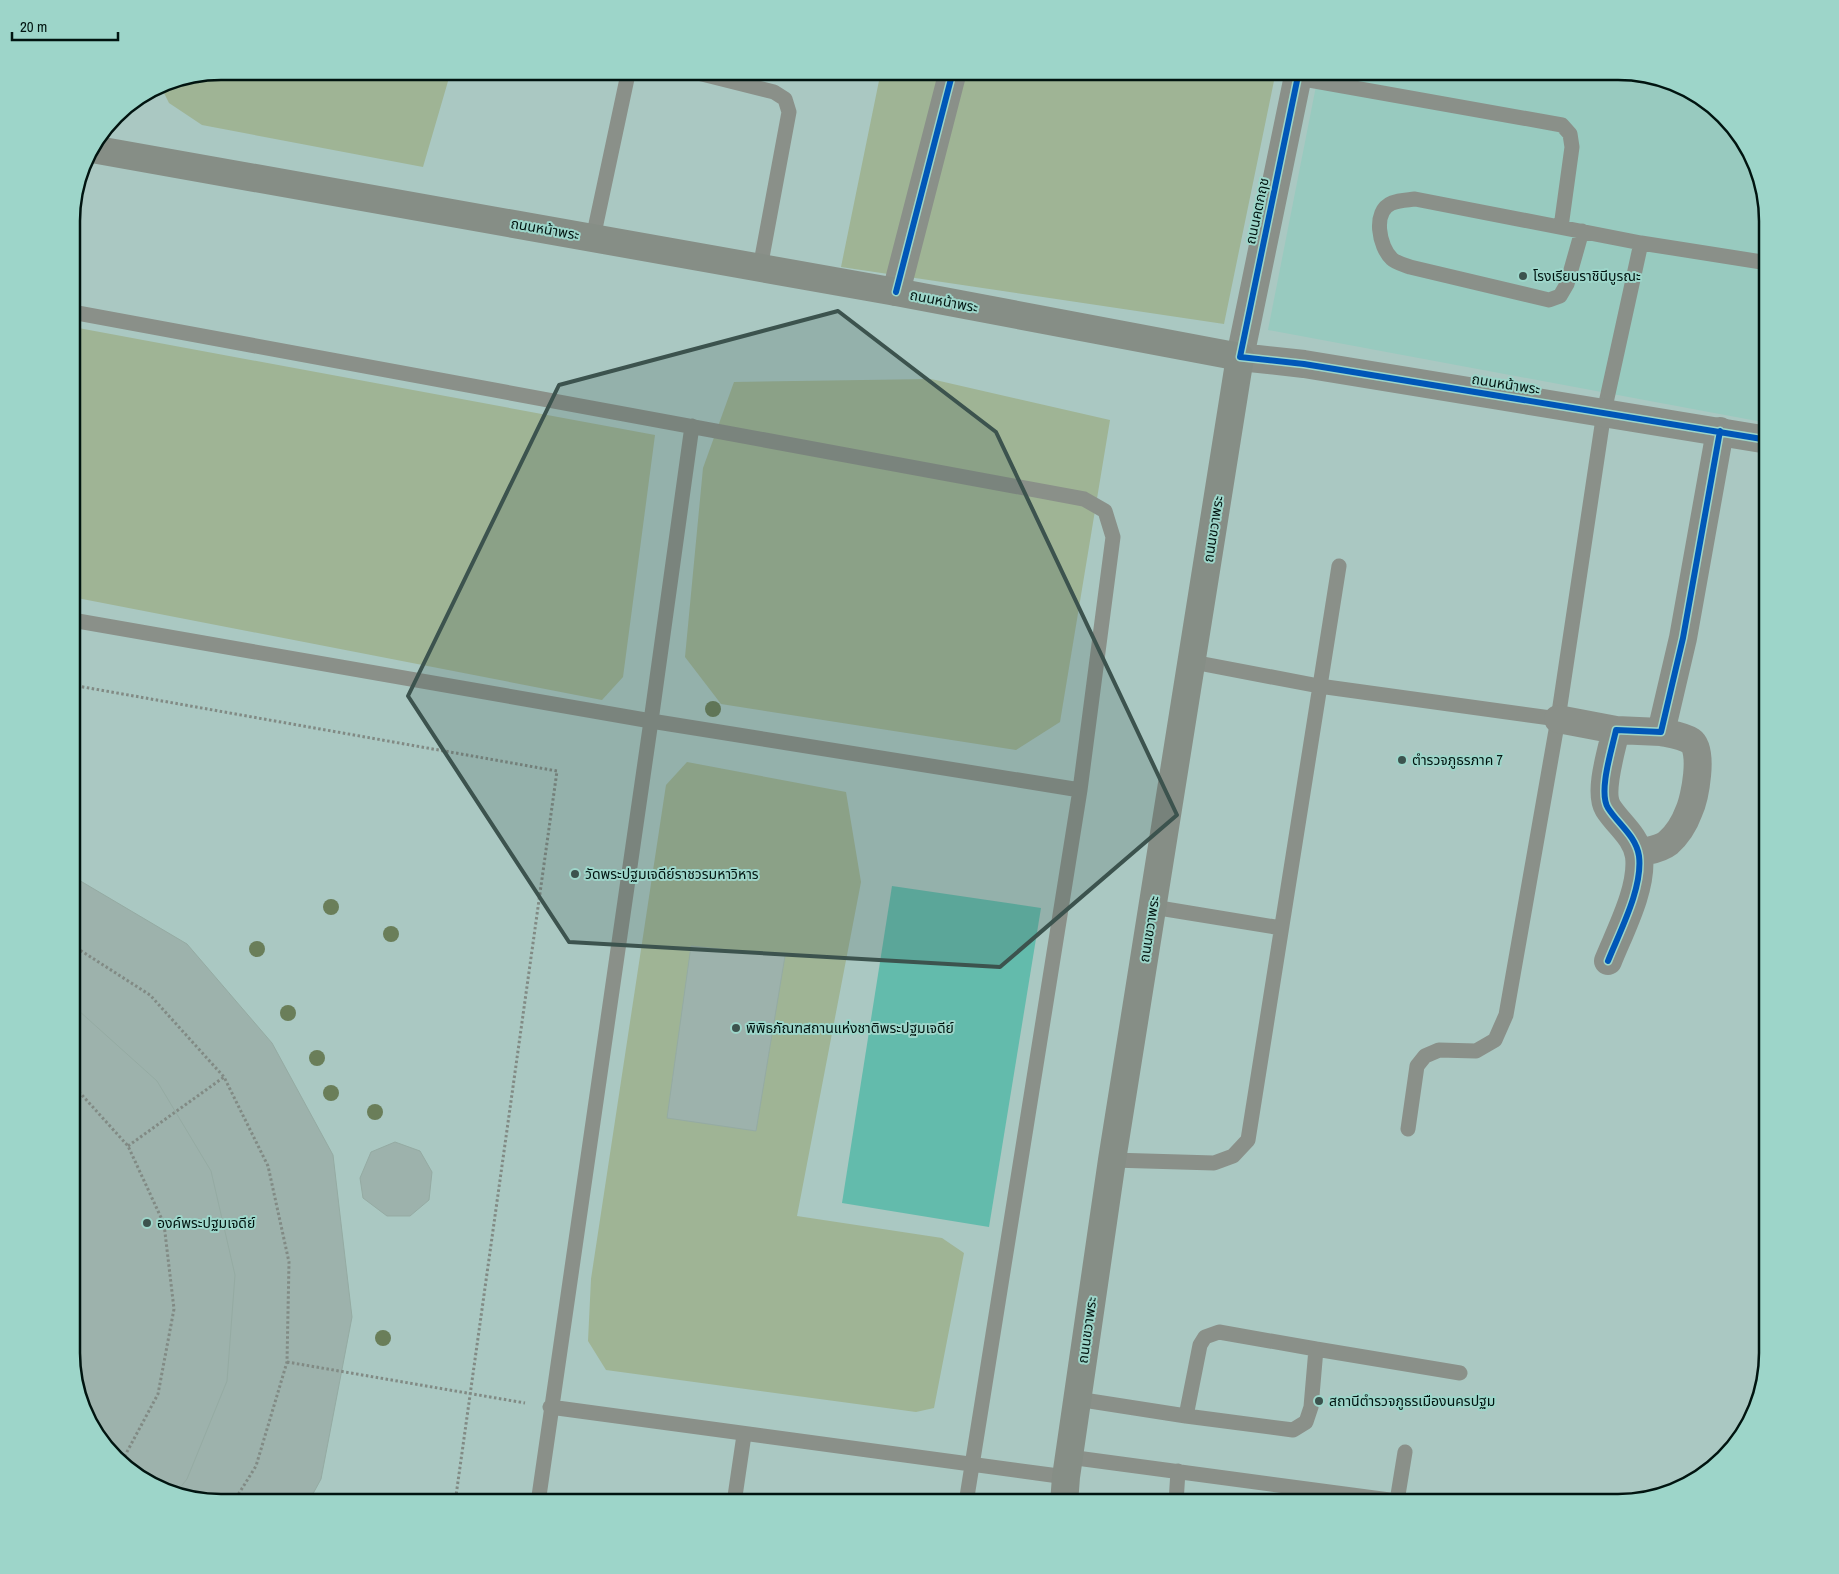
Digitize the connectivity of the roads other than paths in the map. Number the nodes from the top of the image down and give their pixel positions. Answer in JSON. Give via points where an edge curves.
{"nodes":[{"id":1,"x":627,"y":80,"type":"edge"},
{"id":2,"x":726,"y":80,"type":"edge"},
{"id":3,"x":951,"y":80,"type":"edge"},
{"id":4,"x":1297,"y":80,"type":"edge"},
{"id":5,"x":1329,"y":80,"type":"edge"},
{"id":6,"x":100,"y":149,"type":"edge"},
{"id":7,"x":1561,"y":227,"type":"junction"},
{"id":8,"x":1582,"y":231,"type":"junction"},
{"id":9,"x":593,"y":238,"type":"junction"},
{"id":10,"x":1641,"y":243,"type":"junction"},
{"id":11,"x":1759,"y":262,"type":"edge"},
{"id":12,"x":760,"y":268,"type":"junction"},
{"id":13,"x":896,"y":292,"type":"junction"},
{"id":14,"x":80,"y":313,"type":"edge"},
{"id":15,"x":1240,"y":357,"type":"junction"},
{"id":16,"x":1604,"y":412,"type":"junction"},
{"id":17,"x":692,"y":426,"type":"junction"},
{"id":18,"x":1720,"y":431,"type":"junction"},
{"id":19,"x":1759,"y":438,"type":"edge"},
{"id":20,"x":1339,"y":566,"type":"dead end"},
{"id":21,"x":80,"y":621,"type":"edge"},
{"id":22,"x":1193,"y":662,"type":"junction"},
{"id":23,"x":1319,"y":686,"type":"junction"},
{"id":24,"x":1558,"y":719,"type":"junction"},
{"id":25,"x":652,"y":721,"type":"junction"},
{"id":26,"x":1616,"y":730,"type":"junction"},
{"id":27,"x":1661,"y":732,"type":"junction"},
{"id":28,"x":1080,"y":790,"type":"junction"},
{"id":29,"x":1639,"y":853,"type":"junction"},
{"id":30,"x":1153,"y":906,"type":"junction"},
{"id":31,"x":1281,"y":928,"type":"junction"},
{"id":32,"x":1608,"y":961,"type":"dead end"},
{"id":33,"x":1408,"y":1129,"type":"dead end"},
{"id":34,"x":1112,"y":1160,"type":"junction"},
{"id":35,"x":1316,"y":1349,"type":"junction"},
{"id":36,"x":1460,"y":1373,"type":"dead end"},
{"id":37,"x":1077,"y":1399,"type":"junction"},
{"id":38,"x":550,"y":1407,"type":"junction"},
{"id":39,"x":1186,"y":1416,"type":"junction"},
{"id":40,"x":744,"y":1434,"type":"junction"},
{"id":41,"x":1405,"y":1452,"type":"dead end"},
{"id":42,"x":972,"y":1465,"type":"junction"},
{"id":43,"x":1178,"y":1471,"type":"junction"},
{"id":44,"x":1066,"y":1479,"type":"edge"},
{"id":45,"x":539,"y":1494,"type":"edge"},
{"id":46,"x":735,"y":1494,"type":"edge"},
{"id":47,"x":967,"y":1494,"type":"edge"},
{"id":48,"x":1177,"y":1494,"type":"edge"},
{"id":49,"x":1340,"y":1494,"type":"edge"},
{"id":50,"x":1398,"y":1494,"type":"edge"}],
"edges":[{"from":1,"to":9,"type":"lane"},
{"from":2,"to":12,"type":"lane","via":[[774,92],[785,99],[789,112]]},
{"from":3,"to":13,"type":"street"},
{"from":4,"to":15,"type":"street","name":"ถนนคตกฤช"},
{"from":5,"to":7,"type":"lane","via":[[1562,125],[1570,134],[1572,147]]},
{"from":6,"to":9,"type":"main road","name":"ถนนหน้าพระ"},
{"from":7,"to":8,"type":"lane"},
{"from":7,"to":8,"type":"lane","via":[[1416,198],[1390,203],[1383,212],[1378,229],[1382,245],[1392,260],[1549,300],[1560,296],[1568,284]]},
{"from":8,"to":10,"type":"lane"},
{"from":9,"to":12,"type":"main road","name":"ถนนหน้าพระ"},
{"from":10,"to":11,"type":"lane"},
{"from":10,"to":16,"type":"lane"},
{"from":12,"to":13,"type":"main road","name":"ถนนหน้าพระ"},
{"from":13,"to":15,"type":"main road","name":"ถนนหน้าพระ"},
{"from":14,"to":17,"type":"lane"},
{"from":15,"to":16,"type":"street","name":"ถนนหน้าพระ","via":[[1304,364]]},
{"from":15,"to":22,"type":"main road","name":"ถนนขวาพระ"},
{"from":16,"to":18,"type":"street","name":"ถนนหน้าพระ"},
{"from":16,"to":24,"type":"lane"},
{"from":17,"to":25,"type":"lane"},
{"from":17,"to":28,"type":"lane","via":[[1084,499],[1105,511],[1113,537]]},
{"from":18,"to":19,"type":"street","name":"ถนนหน้าพระ"},
{"from":18,"to":27,"type":"street","via":[[1683,638]]},
{"from":20,"to":23,"type":"lane"},
{"from":21,"to":25,"type":"lane"},
{"from":22,"to":23,"type":"lane"},
{"from":22,"to":30,"type":"main road","name":"ถนนขวาพระ"},
{"from":23,"to":24,"type":"lane"},
{"from":23,"to":31,"type":"lane"},
{"from":24,"to":26,"type":"street"},
{"from":24,"to":33,"type":"lane","via":[[1506,1015],[1494,1040],[1476,1051],[1439,1050],[1425,1056],[1417,1066]]},
{"from":25,"to":28,"type":"lane"},
{"from":25,"to":38,"type":"lane"},
{"from":26,"to":27,"type":"street"},
{"from":26,"to":29,"type":"street","via":[[1604,792],[1607,808],[1624,826]]},
{"from":27,"to":29,"type":"street","via":[[1691,740],[1697,748],[1699,763],[1690,811],[1679,831],[1667,844]]},
{"from":28,"to":42,"type":"lane"},
{"from":29,"to":32,"type":"street","via":[[1640,872]]},
{"from":30,"to":31,"type":"lane"},
{"from":30,"to":34,"type":"main road","name":"ถนนขวาพระ"},
{"from":31,"to":34,"type":"lane","via":[[1248,1140],[1233,1156],[1214,1163]]},
{"from":34,"to":37,"type":"main road","name":"ถนนขวาพระ"},
{"from":35,"to":36,"type":"lane"},
{"from":35,"to":39,"type":"lane","via":[[1219,1332],[1206,1337],[1200,1345]]},
{"from":35,"to":39,"type":"lane","via":[[1311,1407],[1306,1422],[1293,1430]]},
{"from":37,"to":39,"type":"lane"},
{"from":37,"to":44,"type":"main road","name":"ถนนขวาพระ"},
{"from":38,"to":40,"type":"lane"},
{"from":38,"to":45,"type":"lane"},
{"from":40,"to":42,"type":"lane"},
{"from":40,"to":46,"type":"lane"},
{"from":41,"to":50,"type":"lane"},
{"from":42,"to":44,"type":"lane"},
{"from":42,"to":47,"type":"lane"},
{"from":43,"to":44,"type":"lane"},
{"from":43,"to":48,"type":"lane"},
{"from":43,"to":49,"type":"lane"}]}
